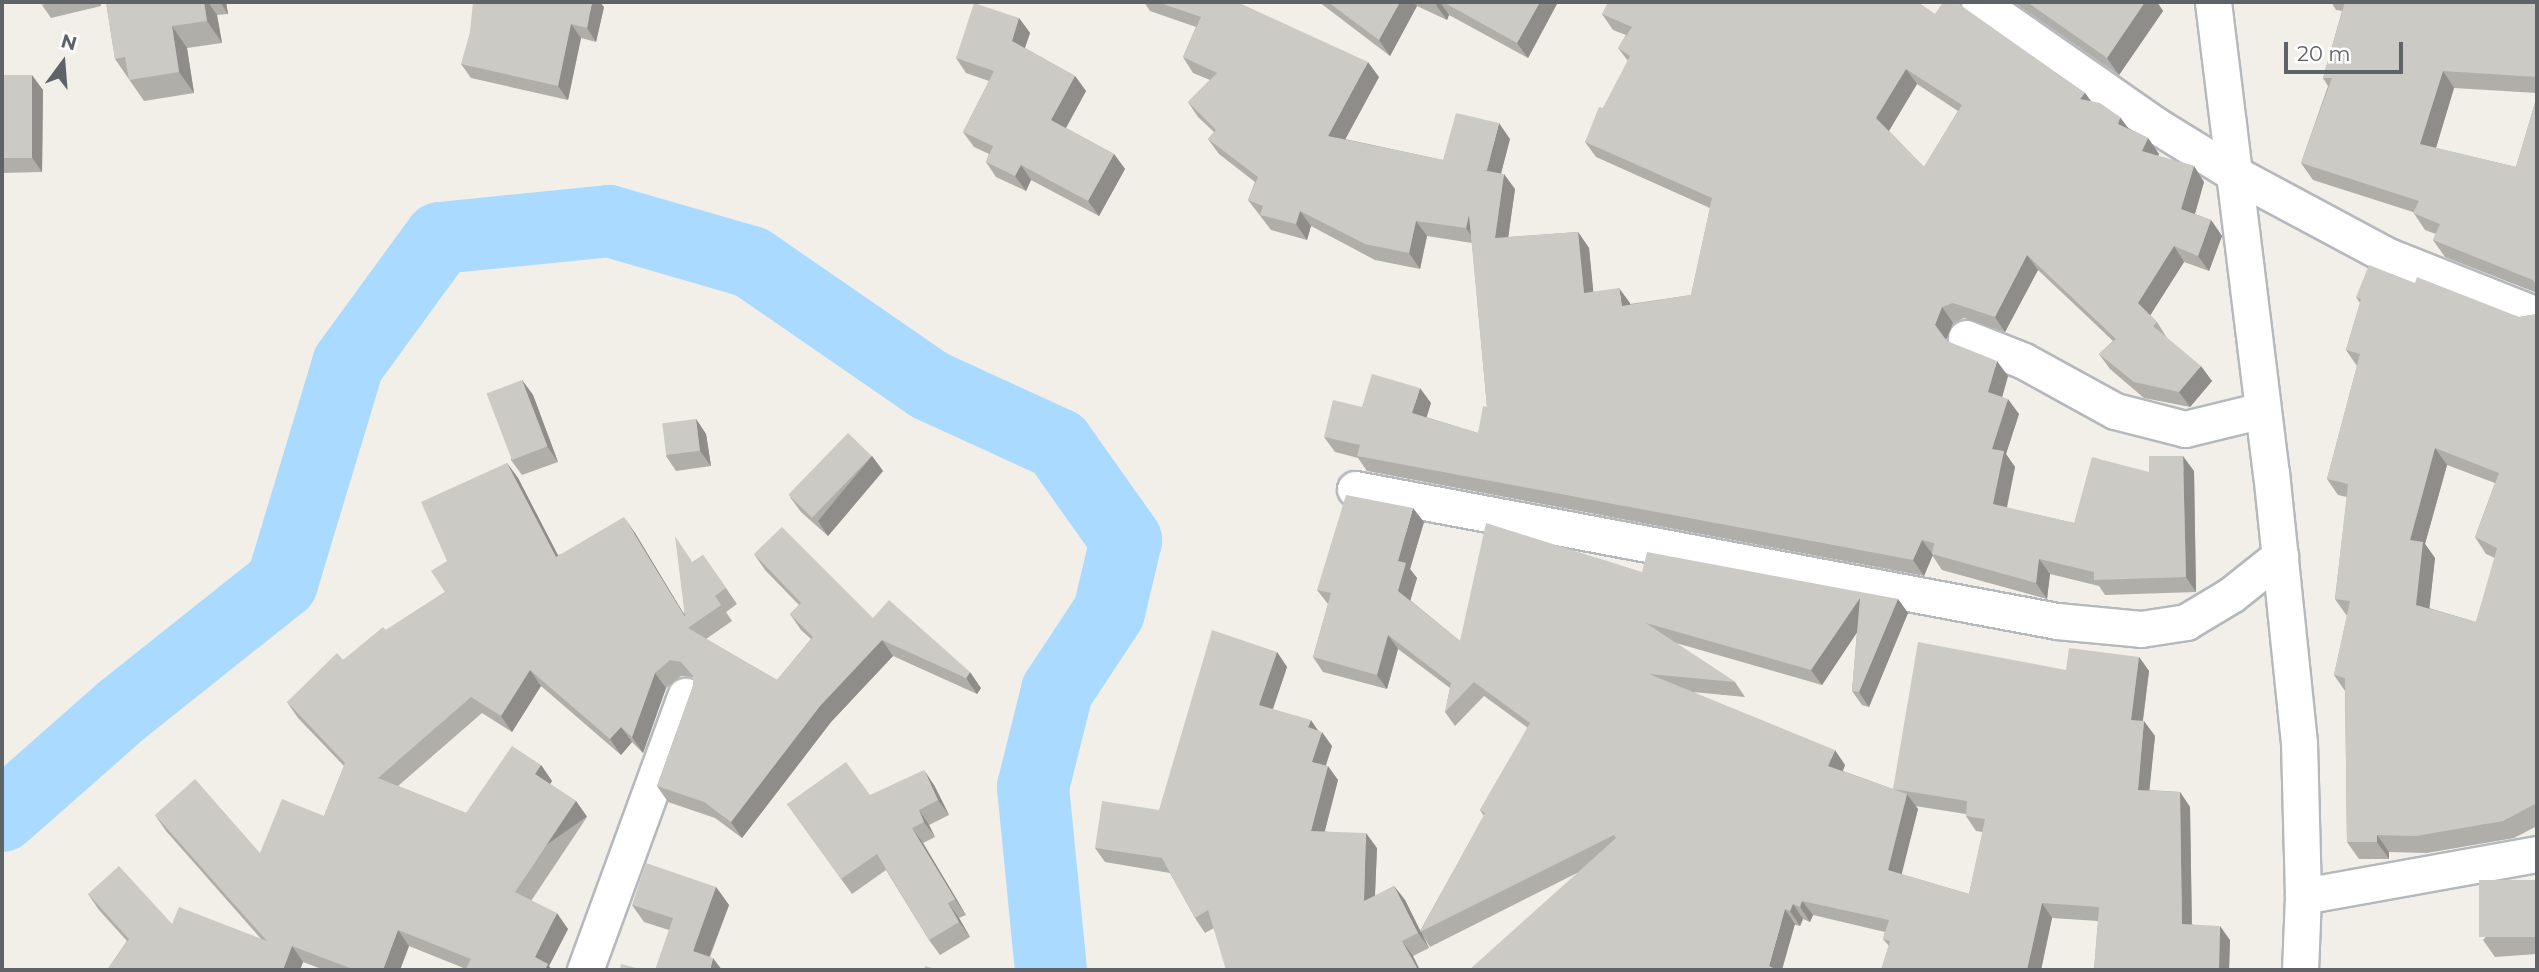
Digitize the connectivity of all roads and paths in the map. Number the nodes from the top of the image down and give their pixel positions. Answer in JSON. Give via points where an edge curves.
{"nodes":[{"id":1,"x":1979,"y":2,"type":"edge"},
{"id":2,"x":2213,"y":2,"type":"edge"},
{"id":3,"x":2233,"y":173,"type":"junction"},
{"id":4,"x":2537,"y":315,"type":"edge"},
{"id":5,"x":1966,"y":338,"type":"dead end"},
{"id":6,"x":2263,"y":410,"type":"junction"},
{"id":7,"x":1355,"y":489,"type":"dead end"},
{"id":8,"x":2280,"y":556,"type":"junction"},
{"id":9,"x":685,"y":696,"type":"dead end"},
{"id":10,"x":2537,"y":854,"type":"edge"},
{"id":11,"x":2303,"y":897,"type":"junction"},
{"id":12,"x":585,"y":970,"type":"edge"},
{"id":13,"x":2300,"y":970,"type":"edge"}],
"edges":[{"from":1,"to":3,"type":"street"},
{"from":2,"to":3,"type":"street"},
{"from":3,"to":4,"type":"street","via":[[2388,256]]},
{"from":3,"to":6,"type":"street"},
{"from":5,"to":6,"type":"street","via":[[2024,361],[2115,411],[2185,429]]},
{"from":6,"to":8,"type":"street"},
{"from":7,"to":8,"type":"street","via":[[2057,621],[2141,629],[2186,622],[2231,595]]},
{"from":8,"to":11,"type":"street","via":[[2299,743]]},
{"from":9,"to":12,"type":"street"},
{"from":10,"to":11,"type":"street"},
{"from":11,"to":13,"type":"street"}]}
